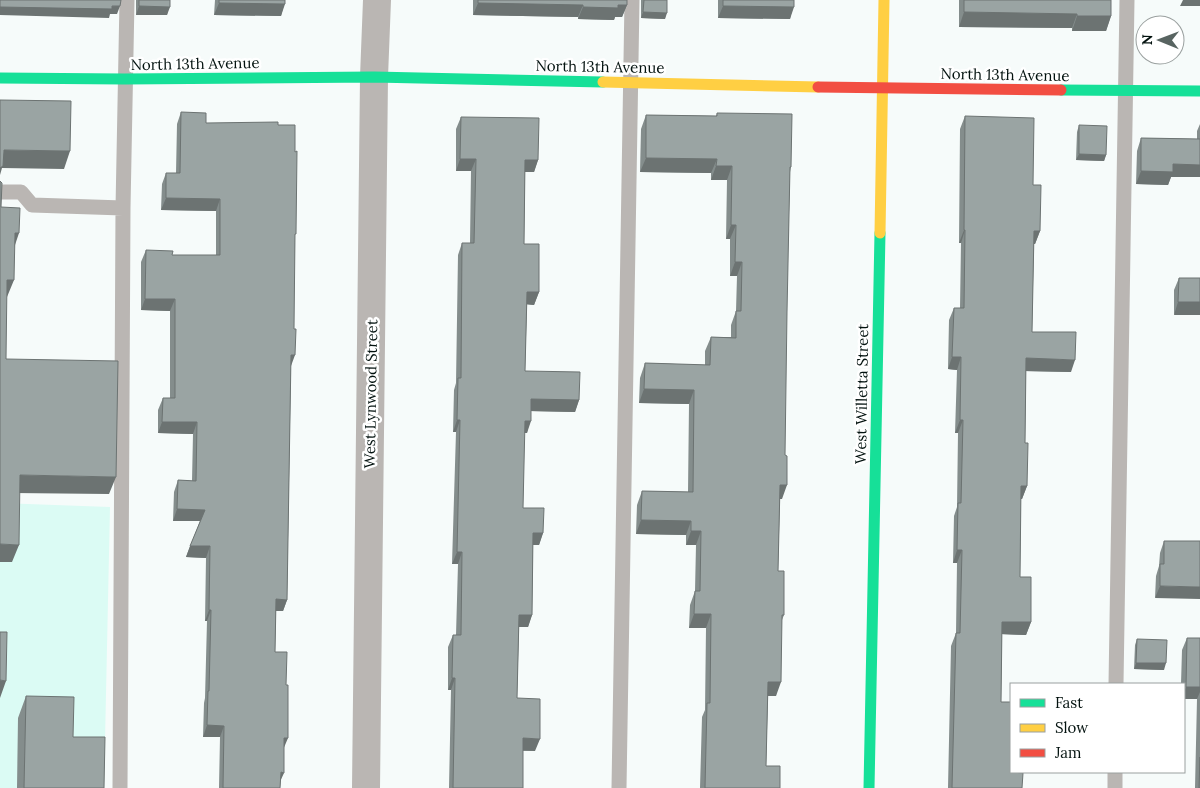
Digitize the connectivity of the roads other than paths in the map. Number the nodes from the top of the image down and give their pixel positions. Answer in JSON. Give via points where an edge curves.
{"nodes":[{"id":1,"x":126,"y":0,"type":"edge"},
{"id":2,"x":376,"y":0,"type":"edge"},
{"id":3,"x":632,"y":0,"type":"edge"},
{"id":4,"x":884,"y":0,"type":"edge"},
{"id":5,"x":1127,"y":0,"type":"edge"},
{"id":6,"x":374,"y":77,"type":"junction"},
{"id":7,"x":0,"y":78,"type":"edge"},
{"id":8,"x":124,"y":79,"type":"junction"},
{"id":9,"x":630,"y":82,"type":"junction"},
{"id":10,"x":883,"y":88,"type":"junction"},
{"id":11,"x":1200,"y":91,"type":"edge"},
{"id":12,"x":1125,"y":92,"type":"junction"},
{"id":13,"x":0,"y":192,"type":"edge"},
{"id":14,"x":123,"y":208,"type":"junction"},
{"id":15,"x":1116,"y":683,"type":"edge"},
{"id":16,"x":1115,"y":773,"type":"edge"},
{"id":17,"x":120,"y":788,"type":"edge"},
{"id":18,"x":366,"y":788,"type":"edge"},
{"id":19,"x":619,"y":788,"type":"edge"},
{"id":20,"x":869,"y":788,"type":"edge"},
{"id":21,"x":1115,"y":788,"type":"edge"}],
"edges":[{"from":1,"to":8,"type":"lane"},
{"from":2,"to":6,"type":"street","name":"West Lynwood Street"},
{"from":3,"to":9,"type":"lane"},
{"from":4,"to":10,"type":"street","name":"West Willetta Street"},
{"from":5,"to":12,"type":"lane"},
{"from":6,"to":8,"type":"street","name":"North 13th Avenue"},
{"from":6,"to":9,"type":"street","name":"North 13th Avenue"},
{"from":6,"to":18,"type":"street","name":"West Lynwood Street"},
{"from":7,"to":8,"type":"street","name":"North 13th Avenue"},
{"from":8,"to":14,"type":"lane"},
{"from":9,"to":10,"type":"street","name":"North 13th Avenue"},
{"from":9,"to":19,"type":"lane"},
{"from":10,"to":12,"type":"street","name":"North 13th Avenue"},
{"from":10,"to":20,"type":"street","name":"West Willetta Street"},
{"from":11,"to":12,"type":"street","name":"North 13th Avenue"},
{"from":12,"to":15,"type":"lane"},
{"from":13,"to":14,"type":"lane","via":[[20,192],[32,205]]},
{"from":14,"to":17,"type":"lane"},
{"from":16,"to":21,"type":"lane"}]}
